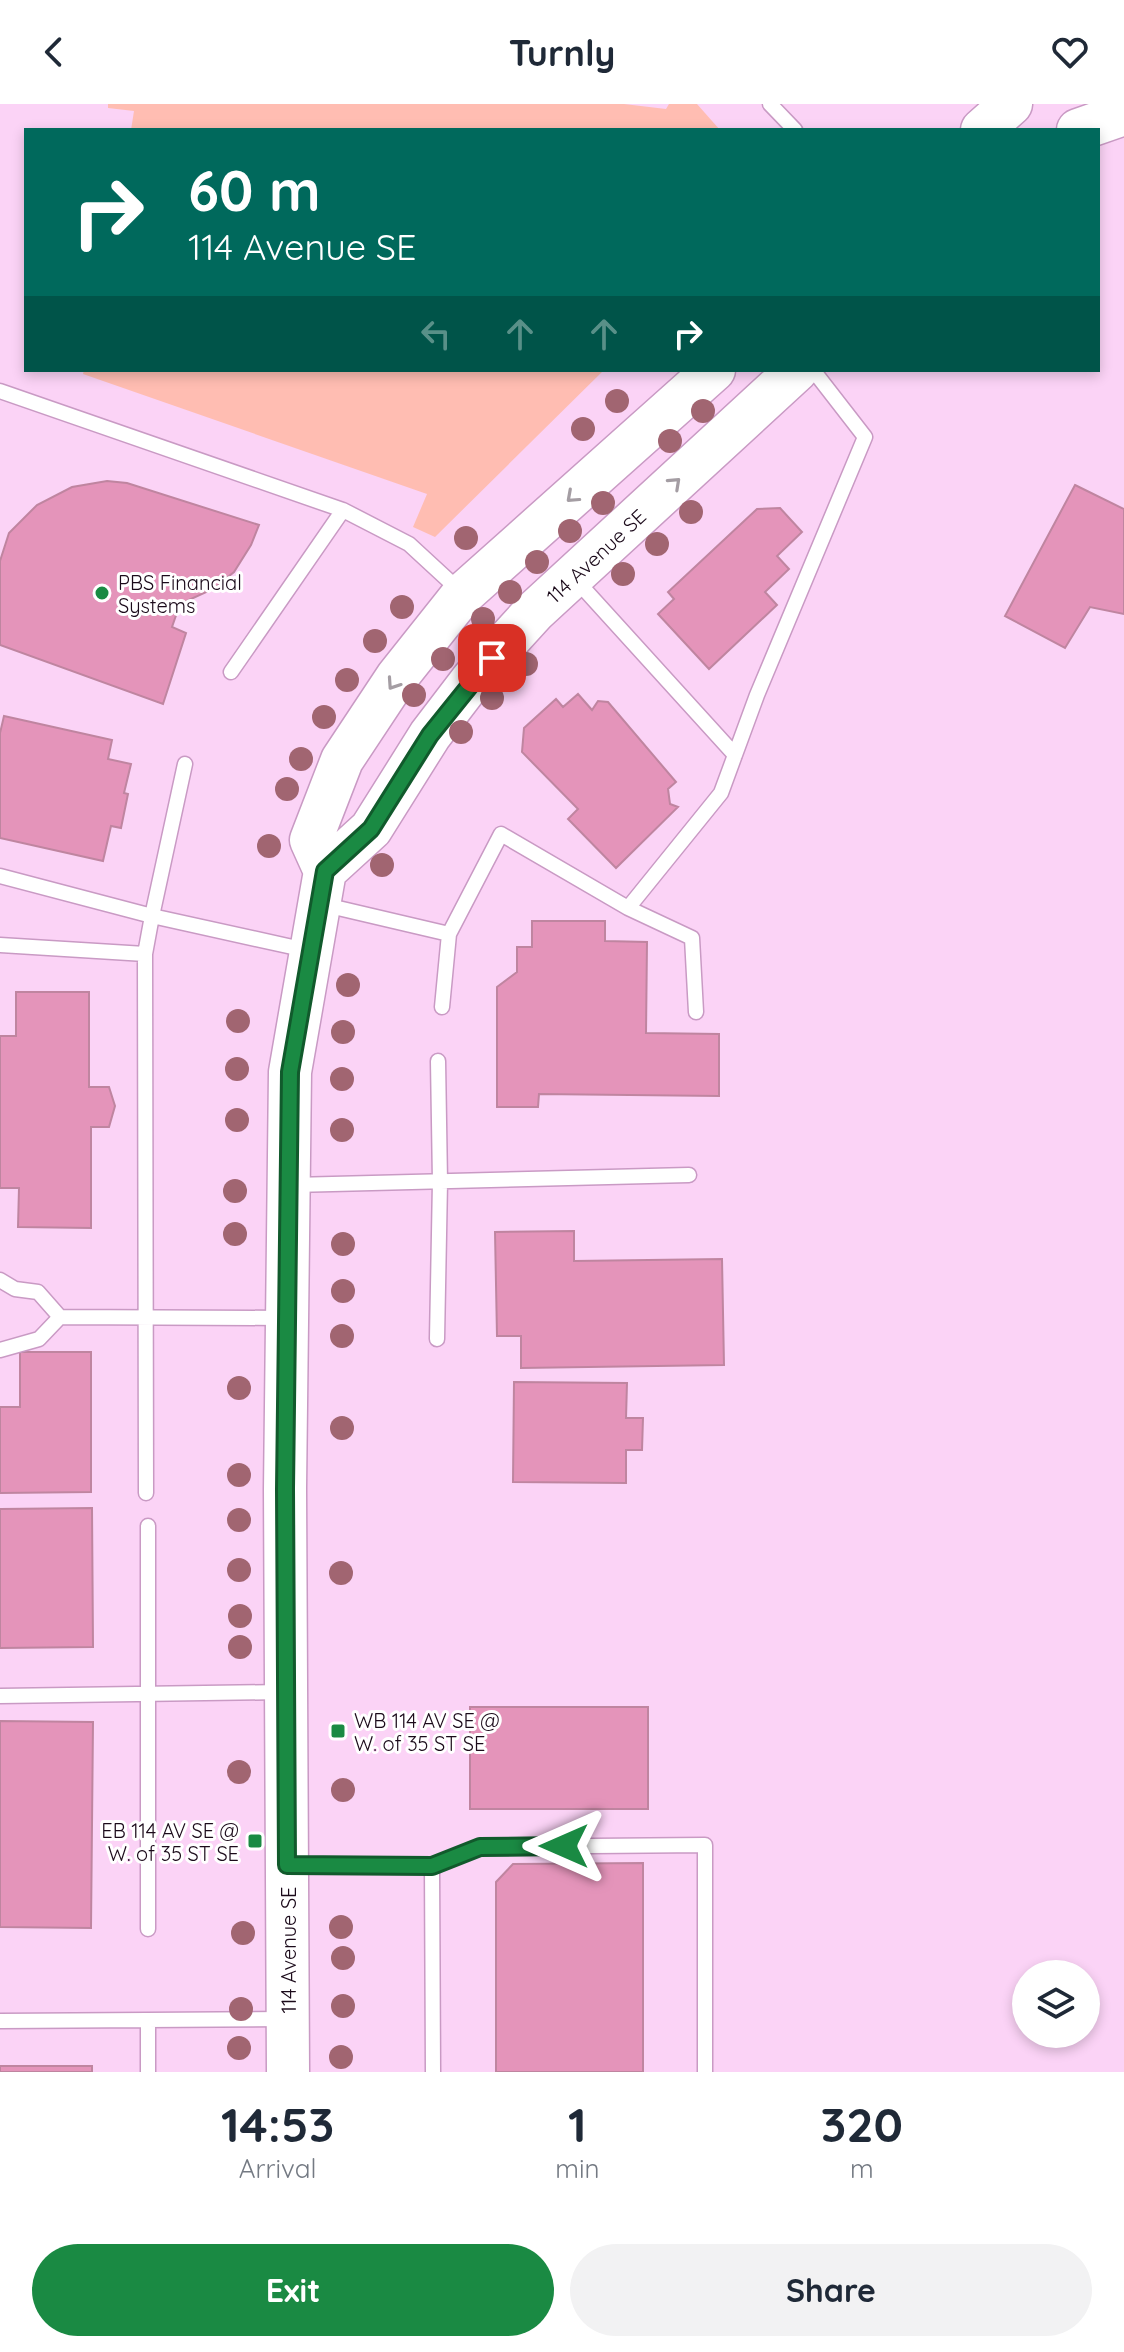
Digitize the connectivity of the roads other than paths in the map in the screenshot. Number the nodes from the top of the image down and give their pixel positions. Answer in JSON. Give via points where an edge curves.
{"nodes":[{"id":1,"x":770,"y":104,"type":"edge"},
{"id":2,"x":1011,"y":104,"type":"edge"},
{"id":3,"x":1087,"y":104,"type":"edge"},
{"id":4,"x":1124,"y":114,"type":"edge"},
{"id":5,"x":793,"y":128,"type":"edge"},
{"id":6,"x":984,"y":128,"type":"edge"},
{"id":7,"x":1060,"y":128,"type":"edge"},
{"id":8,"x":1084,"y":128,"type":"edge"},
{"id":9,"x":712,"y":372,"type":"edge"},
{"id":10,"x":795,"y":372,"type":"edge"},
{"id":11,"x":815,"y":372,"type":"edge"},
{"id":12,"x":0,"y":391,"type":"edge"},
{"id":13,"x":343,"y":510,"type":"junction"},
{"id":14,"x":573,"y":576,"type":"junction"},
{"id":15,"x":463,"y":594,"type":"junction"},
{"id":16,"x":231,"y":672,"type":"dead end"},
{"id":17,"x":735,"y":755,"type":"junction"},
{"id":18,"x":185,"y":764,"type":"dead end"},
{"id":19,"x":0,"y":876,"type":"edge"},
{"id":20,"x":322,"y":887,"type":"junction"},
{"id":21,"x":628,"y":908,"type":"junction"},
{"id":22,"x":152,"y":916,"type":"junction"},
{"id":23,"x":449,"y":934,"type":"junction"},
{"id":24,"x":0,"y":945,"type":"edge"},
{"id":25,"x":311,"y":951,"type":"junction"},
{"id":26,"x":145,"y":954,"type":"junction"},
{"id":27,"x":442,"y":1007,"type":"dead end"},
{"id":28,"x":696,"y":1012,"type":"dead end"},
{"id":29,"x":438,"y":1061,"type":"dead end"},
{"id":30,"x":689,"y":1175,"type":"dead end"},
{"id":31,"x":440,"y":1182,"type":"junction"},
{"id":32,"x":289,"y":1185,"type":"junction"},
{"id":33,"x":0,"y":1280,"type":"edge"},
{"id":34,"x":60,"y":1317,"type":"junction"},
{"id":35,"x":147,"y":1318,"type":"junction"},
{"id":36,"x":287,"y":1318,"type":"junction"},
{"id":37,"x":437,"y":1339,"type":"dead end"},
{"id":38,"x":0,"y":1350,"type":"edge"},
{"id":39,"x":146,"y":1493,"type":"dead end"},
{"id":40,"x":148,"y":1526,"type":"dead end"},
{"id":41,"x":286,"y":1692,"type":"junction"},
{"id":42,"x":0,"y":1696,"type":"edge"},
{"id":43,"x":148,"y":1696,"type":"junction"},
{"id":44,"x":287,"y":1865,"type":"junction"},
{"id":45,"x":432,"y":1866,"type":"junction"},
{"id":46,"x":148,"y":1929,"type":"dead end"},
{"id":47,"x":288,"y":2019,"type":"junction"},
{"id":48,"x":0,"y":2021,"type":"edge"},
{"id":49,"x":148,"y":2021,"type":"junction"},
{"id":50,"x":148,"y":2072,"type":"edge"},
{"id":51,"x":288,"y":2072,"type":"edge"},
{"id":52,"x":433,"y":2072,"type":"edge"},
{"id":53,"x":705,"y":2072,"type":"edge"}],
"edges":[{"from":1,"to":5,"type":"lane"},
{"from":2,"to":6,"type":"main road"},
{"from":3,"to":7,"type":"main road"},
{"from":4,"to":8,"type":"main road"},
{"from":9,"to":15,"type":"main road","name":"114 Avenue SE","one_way":true},
{"from":14,"to":10,"type":"main road","name":"114 Avenue SE","one_way":true},
{"from":11,"to":17,"type":"lane","via":[[865,437]]},
{"from":12,"to":13,"type":"lane"},
{"from":13,"to":15,"type":"lane","via":[[409,544]]},
{"from":13,"to":16,"type":"lane"},
{"from":14,"to":17,"type":"lane"},
{"from":14,"to":20,"type":"main road","name":"114 Avenue SE","via":[[472,680],[371,829]]},
{"from":15,"to":20,"type":"main road","name":"114 Avenue SE","one_way":true,"via":[[397,677],[342,760],[311,840]]},
{"from":17,"to":21,"type":"lane","via":[[721,793]]},
{"from":18,"to":22,"type":"lane"},
{"from":19,"to":22,"type":"lane"},
{"from":20,"to":23,"type":"lane"},
{"from":20,"to":25,"type":"main road","name":"114 Avenue SE"},
{"from":21,"to":23,"type":"lane","via":[[501,834]]},
{"from":21,"to":28,"type":"lane","via":[[692,938]]},
{"from":22,"to":25,"type":"lane"},
{"from":22,"to":26,"type":"lane"},
{"from":23,"to":27,"type":"lane"},
{"from":24,"to":26,"type":"lane"},
{"from":25,"to":32,"type":"main road","name":"114 Avenue SE","via":[[290,1072]]},
{"from":26,"to":35,"type":"lane"},
{"from":29,"to":31,"type":"lane"},
{"from":30,"to":31,"type":"lane"},
{"from":31,"to":32,"type":"lane"},
{"from":31,"to":37,"type":"lane"},
{"from":32,"to":36,"type":"main road","name":"114 Avenue SE"},
{"from":33,"to":34,"type":"lane","via":[[15,1289],[38,1292]]},
{"from":34,"to":35,"type":"lane"},
{"from":34,"to":38,"type":"lane","via":[[39,1339]]},
{"from":35,"to":36,"type":"lane"},
{"from":35,"to":39,"type":"lane"},
{"from":36,"to":41,"type":"main road","name":"114 Avenue SE"},
{"from":40,"to":43,"type":"lane"},
{"from":41,"to":43,"type":"lane"},
{"from":41,"to":44,"type":"main road","name":"114 Avenue SE"},
{"from":42,"to":43,"type":"lane"},
{"from":43,"to":46,"type":"lane"},
{"from":44,"to":45,"type":"lane"},
{"from":44,"to":47,"type":"main road","name":"114 Avenue SE"},
{"from":45,"to":52,"type":"lane"},
{"from":45,"to":53,"type":"lane","via":[[480,1847],[705,1845]]},
{"from":47,"to":49,"type":"lane"},
{"from":47,"to":51,"type":"main road","name":"114 Avenue SE"},
{"from":48,"to":49,"type":"lane"},
{"from":49,"to":50,"type":"lane"}]}
